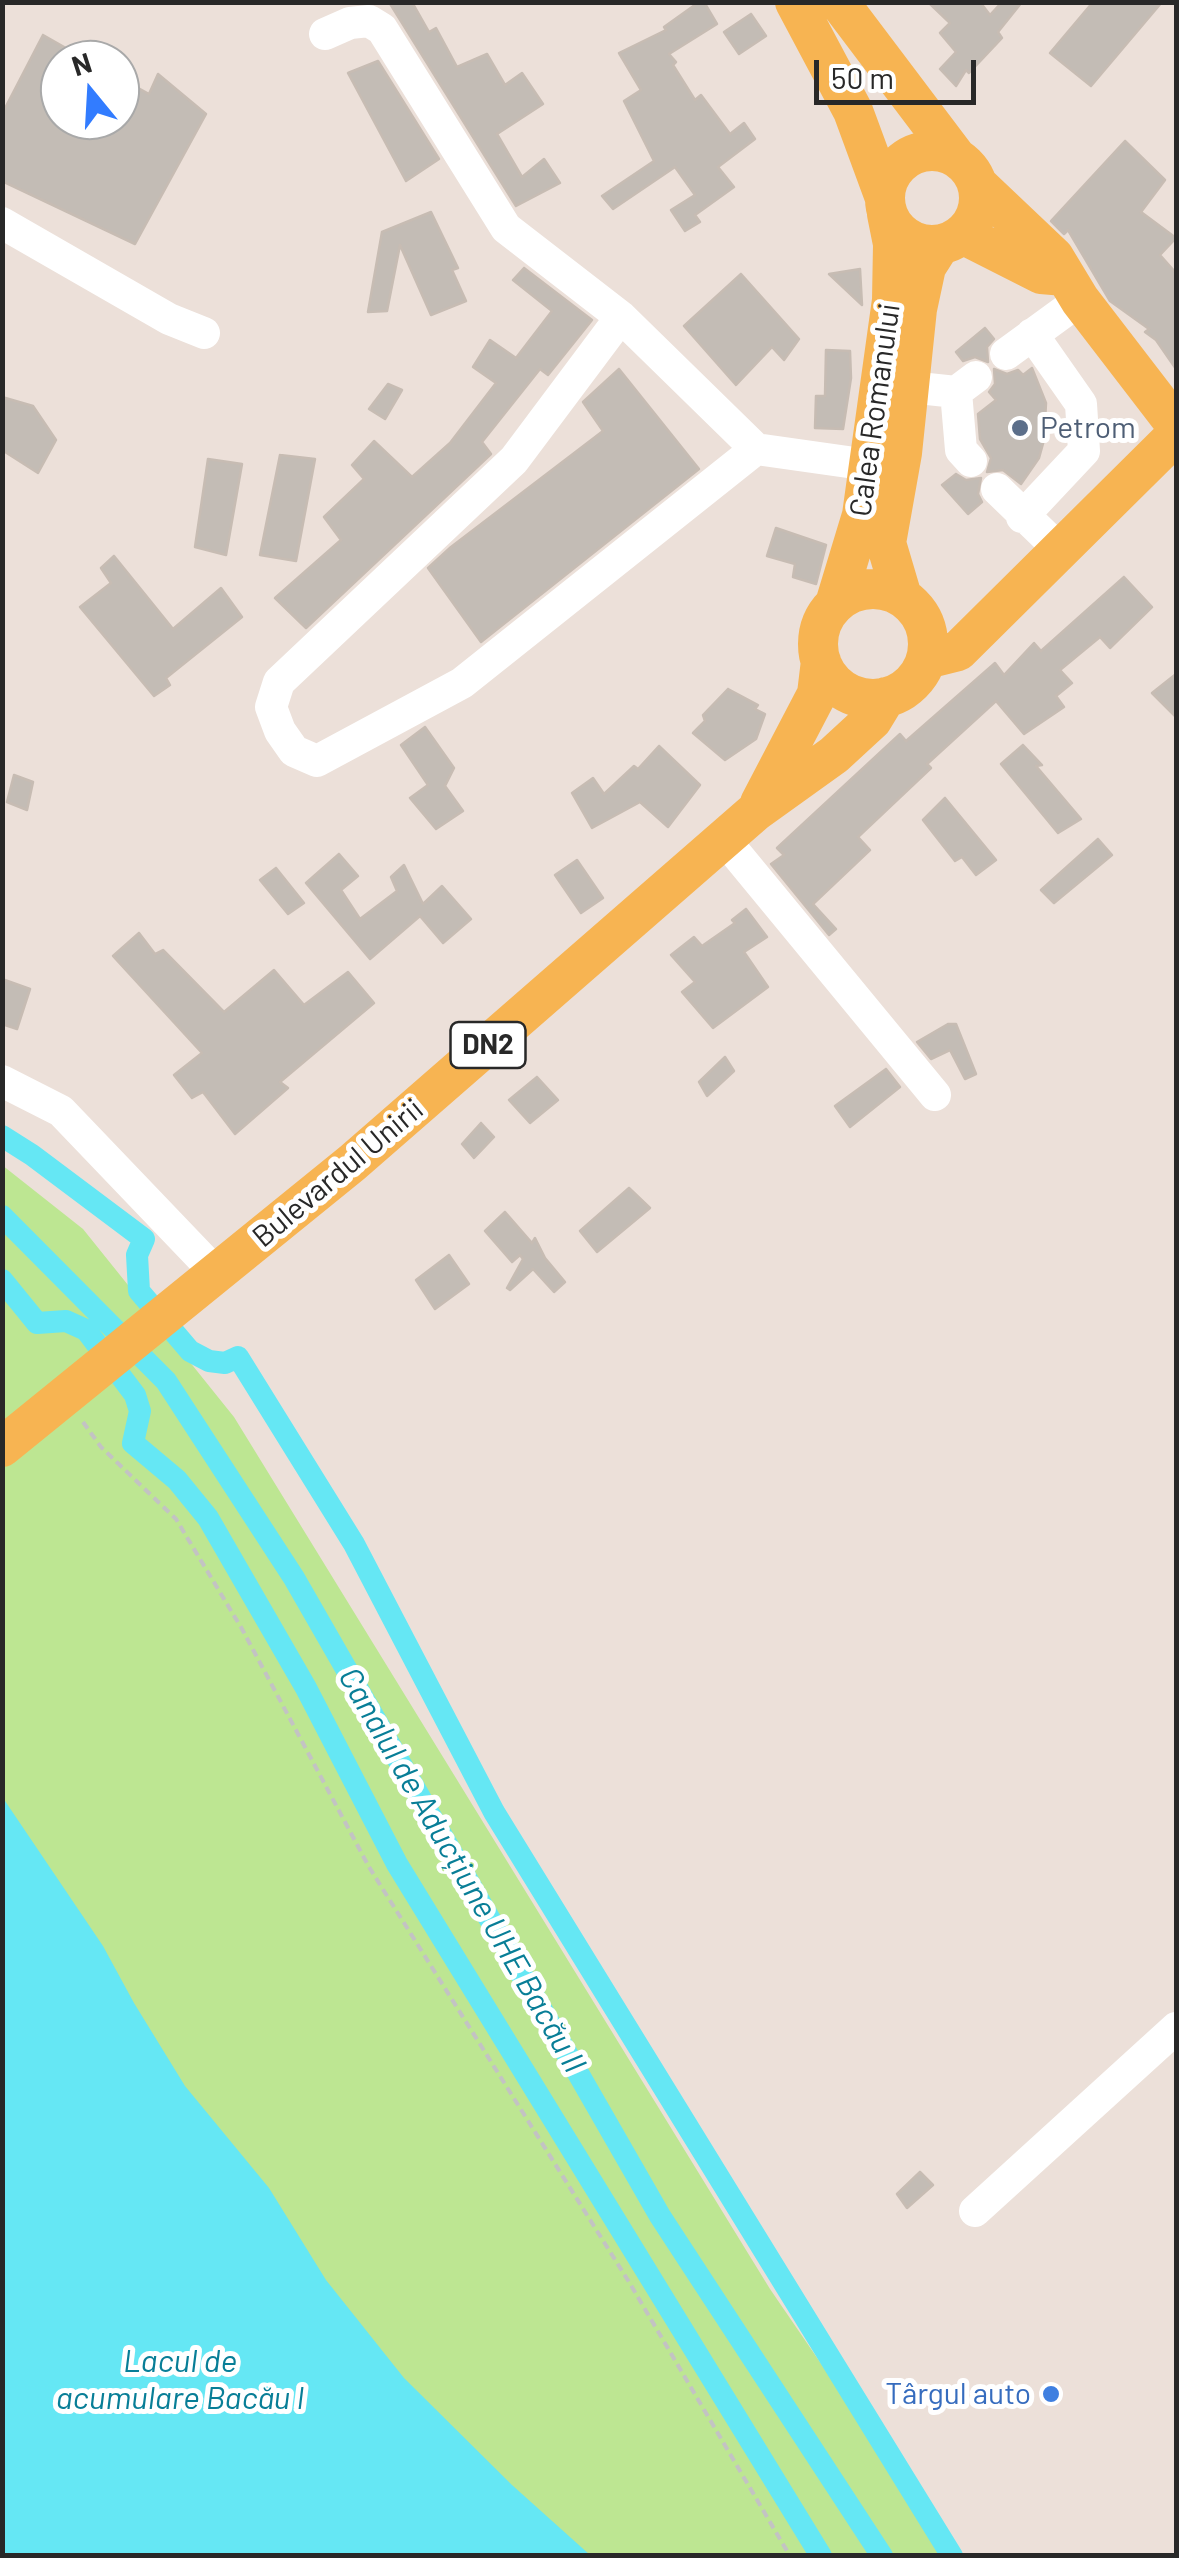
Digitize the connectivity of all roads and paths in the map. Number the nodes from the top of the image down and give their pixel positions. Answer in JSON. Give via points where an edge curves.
{"nodes":[{"id":1,"x":795,"y":2,"type":"edge"},
{"id":2,"x":840,"y":2,"type":"edge"},
{"id":3,"x":325,"y":34,"type":"dead end"},
{"id":4,"x":967,"y":171,"type":"junction"},
{"id":5,"x":886,"y":206,"type":"junction"},
{"id":6,"x":2,"y":223,"type":"edge"},
{"id":7,"x":951,"y":240,"type":"junction"},
{"id":8,"x":1072,"y":288,"type":"junction"},
{"id":9,"x":621,"y":317,"type":"junction"},
{"id":10,"x":204,"y":333,"type":"dead end"},
{"id":11,"x":908,"y":387,"type":"junction"},
{"id":12,"x":1176,"y":426,"type":"edge"},
{"id":13,"x":756,"y":449,"type":"junction"},
{"id":14,"x":971,"y":461,"type":"dead end"},
{"id":15,"x":870,"y":464,"type":"junction"},
{"id":16,"x":997,"y":489,"type":"dead end"},
{"id":17,"x":1022,"y":516,"type":"junction"},
{"id":18,"x":1060,"y":550,"type":"junction"},
{"id":19,"x":1010,"y":600,"type":"junction"},
{"id":20,"x":835,"y":604,"type":"junction"},
{"id":21,"x":912,"y":607,"type":"junction"},
{"id":22,"x":926,"y":660,"type":"junction"},
{"id":23,"x":821,"y":662,"type":"junction"},
{"id":24,"x":886,"y":698,"type":"junction"},
{"id":25,"x":756,"y":811,"type":"junction"},
{"id":26,"x":724,"y":839,"type":"junction"},
{"id":27,"x":2,"y":1081,"type":"edge"},
{"id":28,"x":935,"y":1095,"type":"dead end"},
{"id":29,"x":217,"y":1274,"type":"junction"},
{"id":30,"x":65,"y":1398,"type":"junction"},
{"id":31,"x":2,"y":1448,"type":"edge"},
{"id":32,"x":1176,"y":2028,"type":"edge"},
{"id":33,"x":976,"y":2211,"type":"dead end"},
{"id":34,"x":790,"y":2556,"type":"edge"}],
"edges":[{"from":1,"to":5,"type":"main road","name":"Calea Romanului","number":"DN2","via":[[853,110]]},
{"from":2,"to":4,"type":"main road"},
{"from":3,"to":9,"type":"street","via":[[369,21],[382,30],[506,228]]},
{"from":4,"to":5,"type":"main road","via":[[940,152],[908,157],[888,182]]},
{"from":4,"to":7,"type":"main road","via":[[977,212]]},
{"from":4,"to":8,"type":"main road","via":[[1054,257]]},
{"from":5,"to":7,"type":"main road","via":[[908,239]]},
{"from":5,"to":15,"type":"main road","name":"Calea Romanului","number":"DN2","via":[[892,300]]},
{"from":6,"to":10,"type":"street"},
{"from":7,"to":8,"type":"main road"},
{"from":7,"to":11,"type":"main road","name":"Calea Romanului","via":[[926,268]]},
{"from":8,"to":12,"type":"main road"},
{"from":8,"to":17,"type":"street","via":[[1019,344],[1081,404],[1084,451]]},
{"from":9,"to":13,"type":"street"},
{"from":9,"to":13,"type":"street","via":[[514,460],[279,682],[271,708],[294,752],[317,761],[462,683]]},
{"from":11,"to":14,"type":"street","via":[[966,385],[962,450]]},
{"from":11,"to":21,"type":"main road","name":"Calea Romanului","via":[[886,542]]},
{"from":12,"to":18,"type":"main road"},
{"from":13,"to":15,"type":"street"},
{"from":15,"to":20,"type":"main road","name":"Calea Romanului","number":"DN2"},
{"from":16,"to":17,"type":"street"},
{"from":17,"to":18,"type":"street"},
{"from":18,"to":19,"type":"main road"},
{"from":19,"to":21,"type":"main road"},
{"from":19,"to":22,"type":"main road","via":[[958,652]]},
{"from":20,"to":21,"type":"main road","via":[[868,589],[886,590]]},
{"from":20,"to":23,"type":"main road","number":"DN2","via":[[820,631]]},
{"from":21,"to":22,"type":"main road","via":[[928,646]]},
{"from":22,"to":24,"type":"main road","number":"DN2","via":[[918,677]]},
{"from":23,"to":24,"type":"main road","via":[[854,696]]},
{"from":23,"to":25,"type":"main road","name":"Bulevardul Unirii","number":"DN2","via":[[817,694]]},
{"from":24,"to":25,"type":"main road","name":"Bulevardul Unirii","number":"DN2","via":[[834,755]]},
{"from":25,"to":26,"type":"main road","name":"Bulevardul Unirii","number":"DN2"},
{"from":26,"to":28,"type":"street"},
{"from":26,"to":29,"type":"main road","name":"Bulevardul Unirii","number":"DN2"},
{"from":27,"to":29,"type":"street","via":[[61,1111]]},
{"from":29,"to":30,"type":"main road","name":"Bulevardul Unirii","number":"DN2"},
{"from":30,"to":31,"type":"main road","name":"Bulevardul Unirii","number":"DN2"},
{"from":30,"to":34,"type":"path","via":[[102,1447],[176,1519],[369,1867],[630,2282]]},
{"from":32,"to":33,"type":"street"}]}
